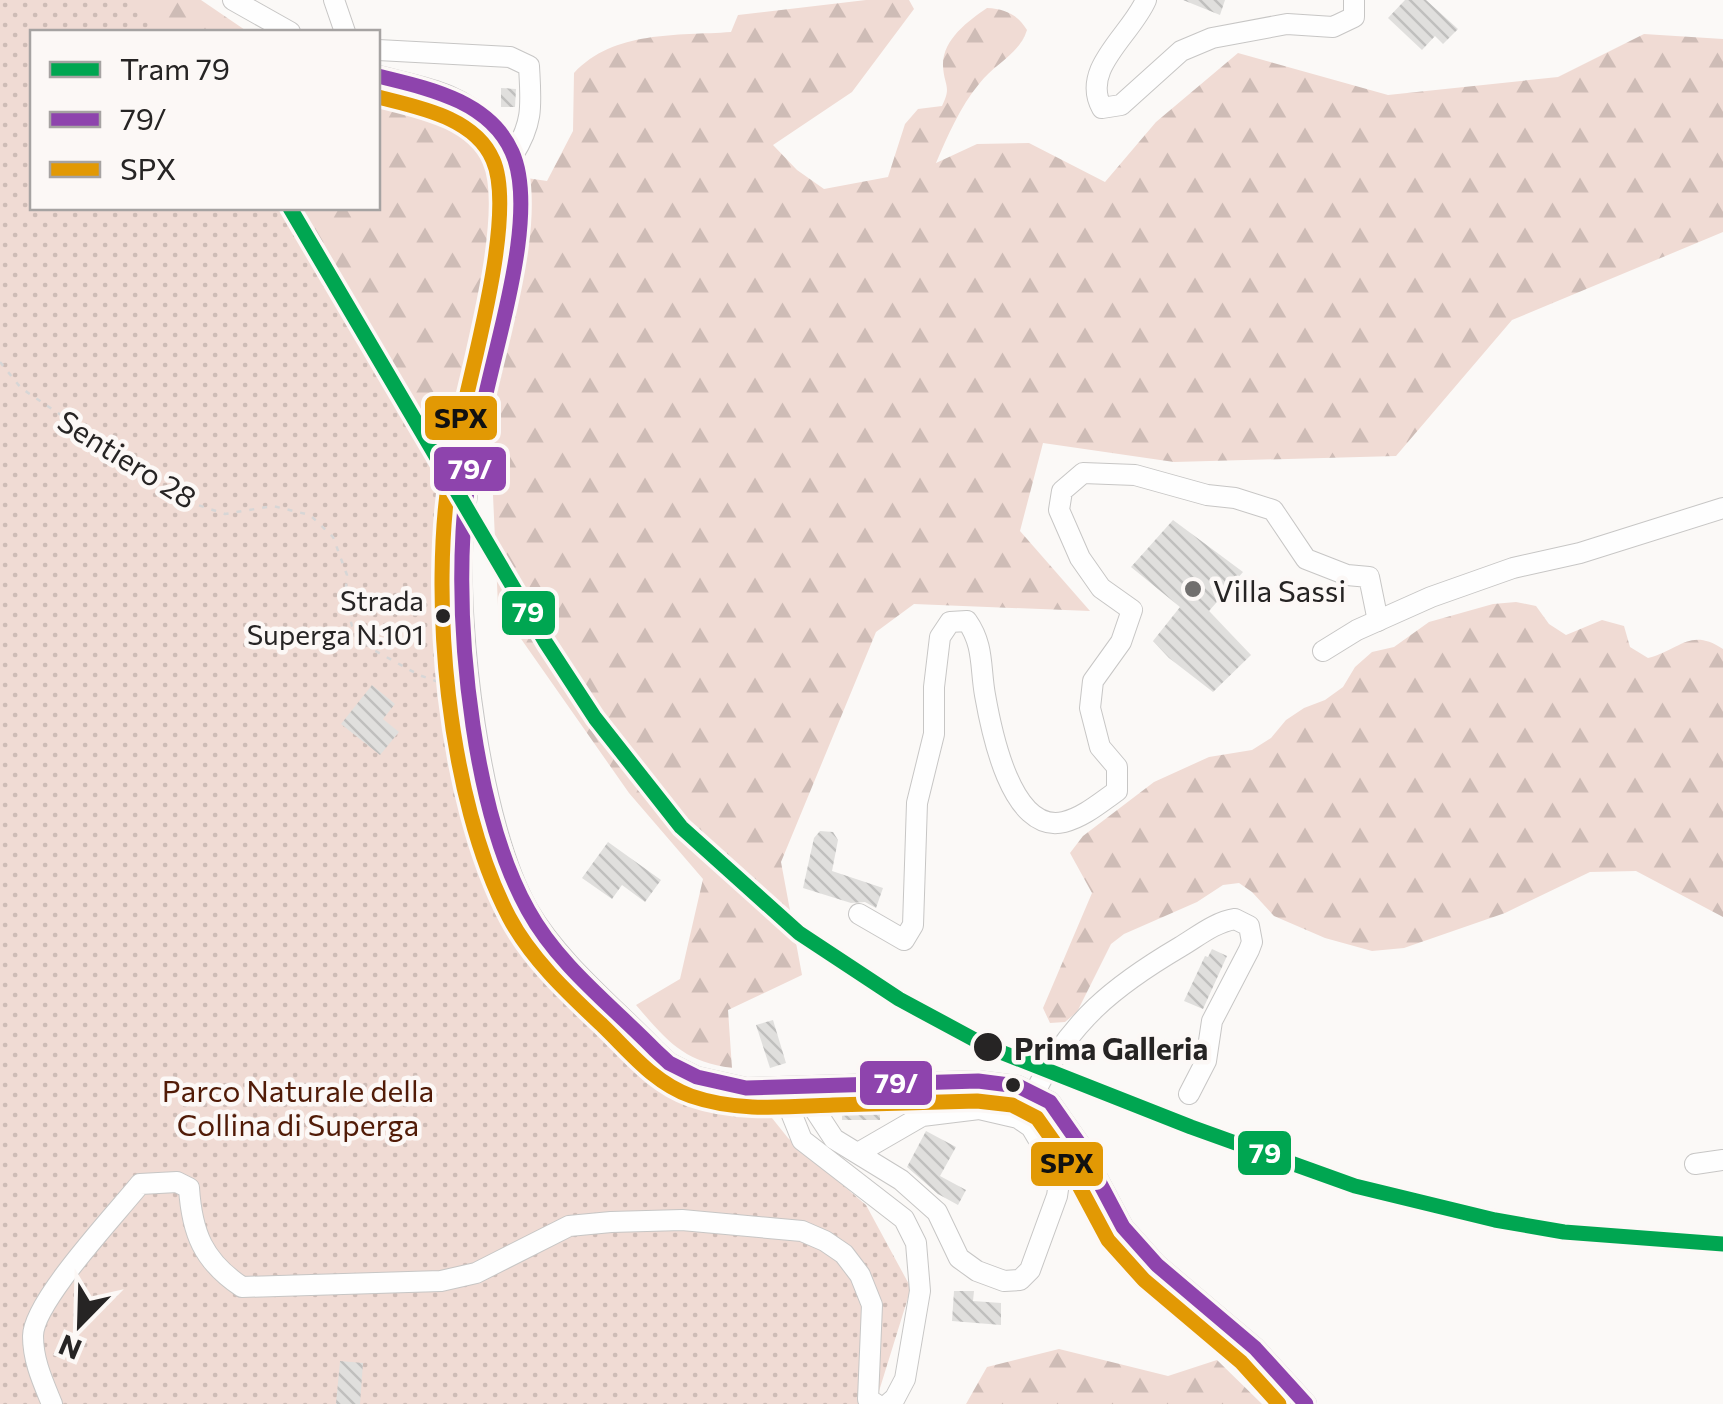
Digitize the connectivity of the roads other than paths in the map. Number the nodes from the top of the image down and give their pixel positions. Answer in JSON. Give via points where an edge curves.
{"nodes":[{"id":1,"x":234,"y":0,"type":"edge"},
{"id":2,"x":334,"y":0,"type":"edge"},
{"id":3,"x":1146,"y":0,"type":"edge"},
{"id":4,"x":1354,"y":0,"type":"edge"},
{"id":5,"x":286,"y":30,"type":"edge"},
{"id":6,"x":344,"y":30,"type":"edge"},
{"id":7,"x":380,"y":50,"type":"edge"},
{"id":8,"x":380,"y":77,"type":"edge"},
{"id":9,"x":513,"y":154,"type":"junction"},
{"id":10,"x":1723,"y":508,"type":"edge"},
{"id":11,"x":1378,"y":621,"type":"junction"},
{"id":12,"x":1323,"y":651,"type":"dead end"},
{"id":13,"x":859,"y":914,"type":"dead end"},
{"id":14,"x":787,"y":1088,"type":"junction"},
{"id":15,"x":1036,"y":1092,"type":"junction"},
{"id":16,"x":1189,"y":1094,"type":"dead end"},
{"id":17,"x":858,"y":1153,"type":"junction"},
{"id":18,"x":1723,"y":1160,"type":"edge"},
{"id":19,"x":1695,"y":1164,"type":"dead end"},
{"id":20,"x":52,"y":1404,"type":"edge"},
{"id":21,"x":876,"y":1404,"type":"edge"},
{"id":22,"x":888,"y":1404,"type":"edge"},
{"id":23,"x":1306,"y":1404,"type":"edge"}],
"edges":[{"from":1,"to":5,"type":"street"},
{"from":2,"to":6,"type":"street"},
{"from":3,"to":4,"type":"street","via":[[1096,77],[1094,95],[1102,108],[1121,105],[1181,51],[1287,24],[1333,27],[1354,17]]},
{"from":7,"to":9,"type":"street","via":[[510,58],[530,66],[527,133]]},
{"from":8,"to":9,"type":"street","via":[[454,96],[479,112]]},
{"from":9,"to":14,"type":"street","via":[[519,204],[514,255],[463,532],[471,685],[497,828],[535,920],[669,1063],[734,1086]]},
{"from":10,"to":11,"type":"street","via":[[1513,568]]},
{"from":11,"to":12,"type":"street"},
{"from":11,"to":13,"type":"street","via":[[1369,578],[1306,559],[1274,510],[1134,475],[1082,474],[1062,491],[1059,510],[1101,588],[1132,610],[1093,682],[1090,708],[1100,747],[1117,767],[1118,791],[1060,824],[1024,806],[1000,756],[978,635],[968,620],[950,622],[940,637],[934,734],[917,802],[914,926],[904,940]]},
{"from":14,"to":15,"type":"street","via":[[978,1081]]},
{"from":14,"to":17,"type":"street","via":[[811,1104],[834,1139]]},
{"from":14,"to":22,"type":"street","via":[[802,1140],[904,1219],[916,1243],[920,1291],[905,1378]]},
{"from":15,"to":16,"type":"street","via":[[1055,1054],[1115,988],[1235,919],[1249,926],[1252,942],[1212,1021],[1206,1060]]},
{"from":15,"to":23,"type":"street","via":[[1064,1119],[1123,1227]]},
{"from":17,"to":17,"type":"street","via":[[922,1116],[979,1108],[1018,1118],[1031,1127],[1060,1176],[1030,1270],[1020,1280],[1004,1281],[977,1271],[958,1258],[937,1212]]},
{"from":18,"to":19,"type":"street"},
{"from":20,"to":21,"type":"street","via":[[32,1332],[44,1304],[140,1184],[177,1182],[189,1188],[194,1232],[242,1288],[476,1274],[569,1226],[682,1220],[802,1231],[844,1254],[860,1275],[872,1305],[868,1399]]}]}
